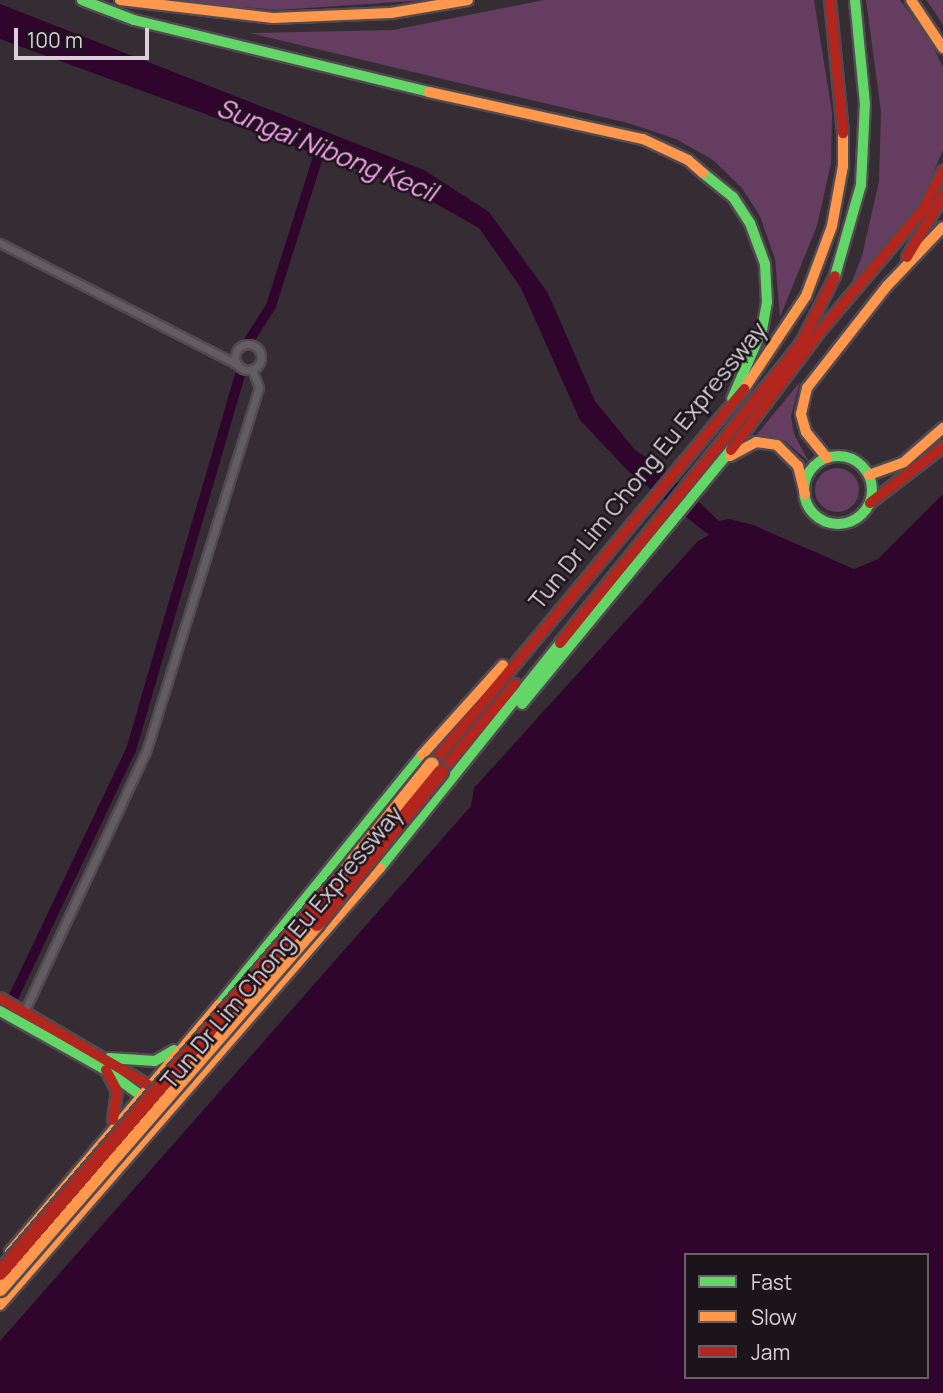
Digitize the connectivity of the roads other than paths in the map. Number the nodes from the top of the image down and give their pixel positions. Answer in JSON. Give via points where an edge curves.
{"nodes":[{"id":1,"x":82,"y":0,"type":"edge"},
{"id":2,"x":120,"y":0,"type":"edge"},
{"id":3,"x":468,"y":0,"type":"edge"},
{"id":4,"x":830,"y":0,"type":"edge"},
{"id":5,"x":855,"y":0,"type":"edge"},
{"id":6,"x":911,"y":0,"type":"edge"},
{"id":7,"x":943,"y":48,"type":"edge"},
{"id":8,"x":943,"y":171,"type":"edge"},
{"id":9,"x":943,"y":196,"type":"edge"},
{"id":10,"x":943,"y":227,"type":"edge"},
{"id":11,"x":0,"y":243,"type":"edge"},
{"id":12,"x":887,"y":286,"type":"junction"},
{"id":13,"x":238,"y":365,"type":"junction"},
{"id":14,"x":253,"y":369,"type":"junction"},
{"id":15,"x":732,"y":399,"type":"junction"},
{"id":16,"x":943,"y":428,"type":"edge"},
{"id":17,"x":943,"y":447,"type":"edge"},
{"id":18,"x":827,"y":458,"type":"junction"},
{"id":19,"x":717,"y":465,"type":"junction"},
{"id":20,"x":869,"y":475,"type":"junction"},
{"id":21,"x":698,"y":480,"type":"junction"},
{"id":22,"x":805,"y":494,"type":"junction"},
{"id":23,"x":870,"y":503,"type":"junction"},
{"id":24,"x":660,"y":527,"type":"junction"},
{"id":25,"x":584,"y":608,"type":"junction"},
{"id":26,"x":538,"y":634,"type":"junction"},
{"id":27,"x":479,"y":745,"type":"junction"},
{"id":28,"x":437,"y":768,"type":"junction"},
{"id":29,"x":0,"y":998,"type":"edge"},
{"id":30,"x":0,"y":1011,"type":"edge"},
{"id":31,"x":24,"y":1012,"type":"junction"},
{"id":32,"x":205,"y":1023,"type":"junction"},
{"id":33,"x":107,"y":1064,"type":"junction"},
{"id":34,"x":144,"y":1090,"type":"junction"},
{"id":35,"x":161,"y":1112,"type":"junction"},
{"id":36,"x":95,"y":1148,"type":"junction"},
{"id":37,"x":0,"y":1264,"type":"edge"},
{"id":38,"x":0,"y":1273,"type":"edge"},
{"id":39,"x":0,"y":1289,"type":"edge"},
{"id":40,"x":0,"y":1305,"type":"edge"}],
"edges":[{"from":1,"to":15,"type":"main road","via":[[134,20],[343,73],[643,139],[688,160],[737,203],[765,264],[767,302],[762,330]]},
{"from":2,"to":3,"type":"main road","via":[[274,18],[391,13]]},
{"from":4,"to":15,"type":"main road","name":"Tun Dr Lim Chong Eu Expressway","via":[[844,121],[843,166],[832,226],[794,317],[763,366]]},
{"from":5,"to":21,"type":"main road","name":"Tun Dr Lim Chong Eu Expressway","via":[[865,147],[854,219],[841,264],[801,343]]},
{"from":6,"to":7,"type":"main road"},
{"from":8,"to":19,"type":"main road","via":[[916,219]]},
{"from":9,"to":12,"type":"main road","via":[[927,229]]},
{"from":10,"to":12,"type":"main road"},
{"from":11,"to":13,"type":"street"},
{"from":12,"to":18,"type":"main road","via":[[839,342],[803,400],[806,432]]},
{"from":13,"to":14,"type":"street"},
{"from":13,"to":14,"type":"street","via":[[237,350],[253,344],[262,356]]},
{"from":14,"to":31,"type":"street","via":[[259,388],[146,752]]},
{"from":15,"to":26,"type":"main road","name":"Tun Dr Lim Chong Eu Expressway"},
{"from":16,"to":20,"type":"main road","via":[[904,462]]},
{"from":17,"to":23,"type":"main road"},
{"from":18,"to":20,"type":"main road","via":[[846,457]]},
{"from":18,"to":22,"type":"main road","via":[[809,472]]},
{"from":19,"to":21,"type":"main road"},
{"from":19,"to":22,"type":"main road","via":[[756,442],[777,445],[798,466]]},
{"from":20,"to":23,"type":"main road"},
{"from":21,"to":24,"type":"main road","name":"Tun Dr Lim Chong Eu Expressway"},
{"from":22,"to":23,"type":"main road","via":[[811,510],[834,524],[859,517]]},
{"from":24,"to":25,"type":"main road","name":"Tun Dr Lim Chong Eu Expressway"},
{"from":24,"to":27,"type":"main road","via":[[500,731]]},
{"from":25,"to":27,"type":"main road","name":"Tun Dr Lim Chong Eu Expressway"},
{"from":25,"to":28,"type":"main road","name":"Tun Dr Lim Chong Eu Expressway"},
{"from":26,"to":28,"type":"main road","name":"Tun Dr Lim Chong Eu Expressway"},
{"from":26,"to":32,"type":"main road","name":"Tun Dr Lim Chong Eu Expressway","via":[[487,679]]},
{"from":27,"to":35,"type":"main road","name":"Tun Dr Lim Chong Eu Expressway","via":[[304,961]]},
{"from":28,"to":38,"type":"main road","bridge":true},
{"from":28,"to":39,"type":"main road","bridge":true,"via":[[259,993]]},
{"from":29,"to":31,"type":"main road"},
{"from":30,"to":33,"type":"main road"},
{"from":31,"to":33,"type":"main road"},
{"from":32,"to":33,"type":"main road","via":[[155,1061]]},
{"from":32,"to":34,"type":"main road","name":"Tun Dr Lim Chong Eu Expressway"},
{"from":33,"to":34,"type":"main road"},
{"from":33,"to":36,"type":"main road","via":[[118,1106]]},
{"from":34,"to":35,"type":"main road"},
{"from":34,"to":36,"type":"main road","name":"Tun Dr Lim Chong Eu Expressway"},
{"from":35,"to":40,"type":"main road","name":"Tun Dr Lim Chong Eu Expressway","via":[[98,1194]]},
{"from":36,"to":37,"type":"main road","name":"Tun Dr Lim Chong Eu Expressway"}]}
